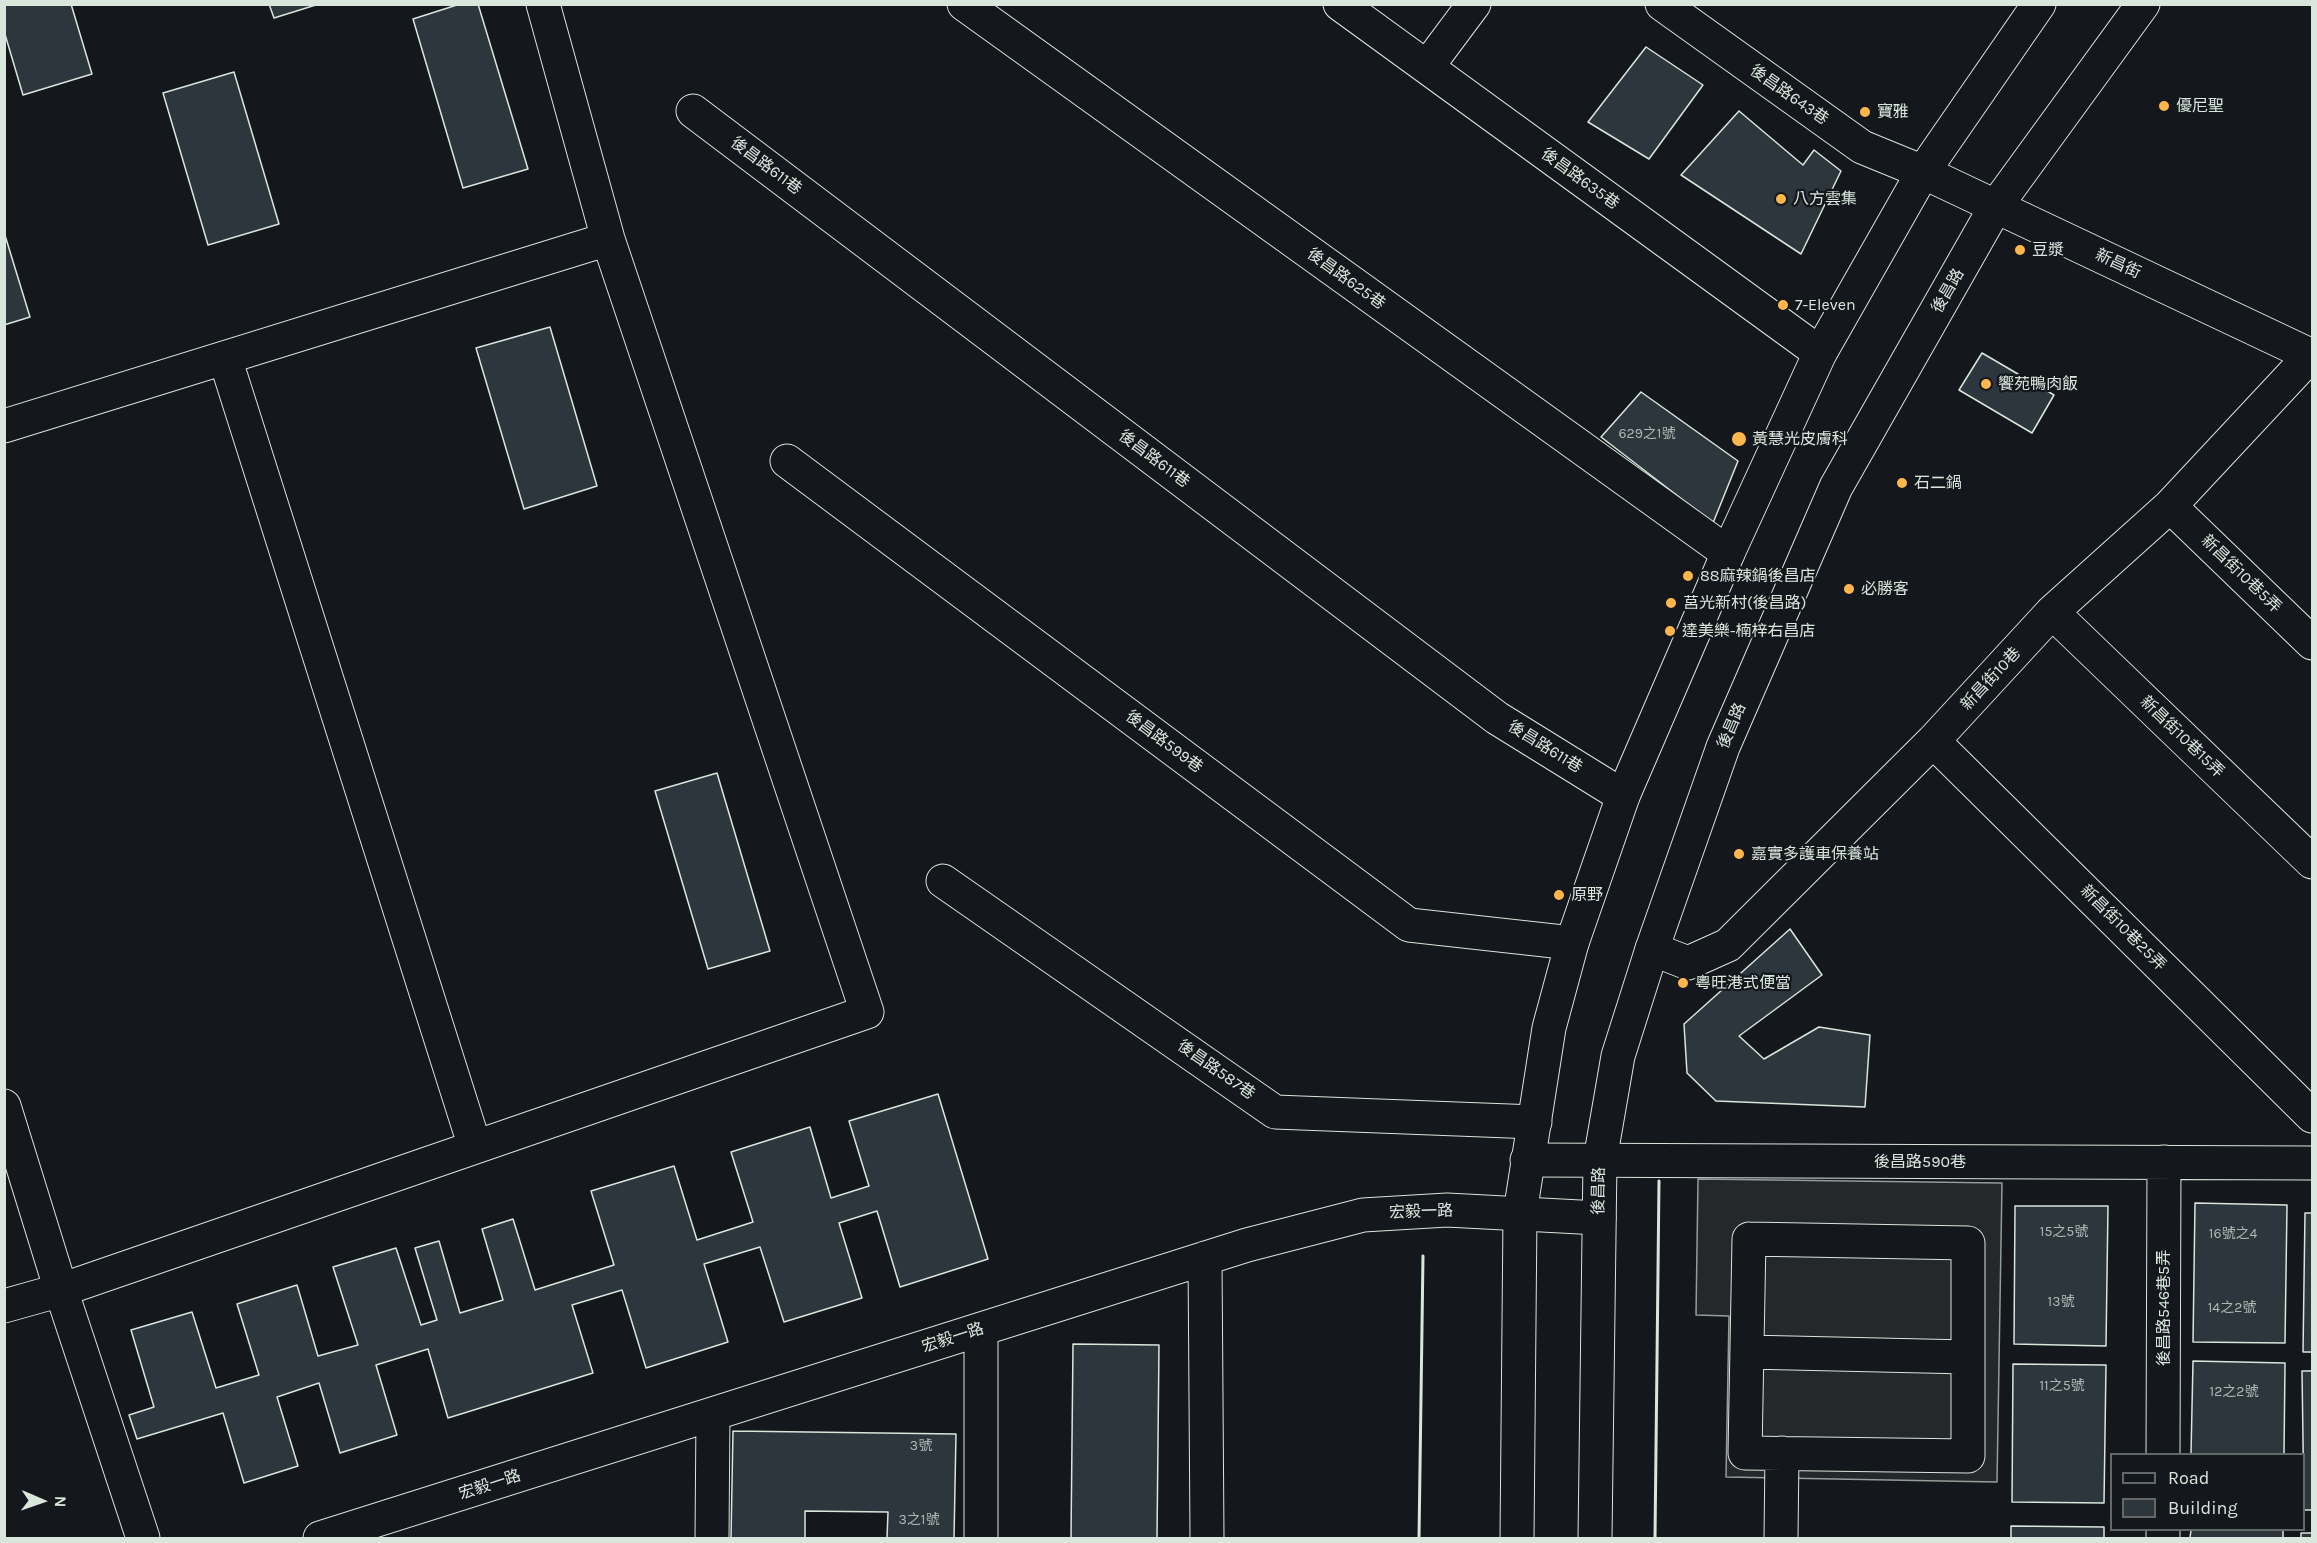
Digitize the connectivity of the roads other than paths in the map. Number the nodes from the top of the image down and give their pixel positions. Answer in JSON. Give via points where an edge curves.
{"nodes":[{"id":1,"x":543,"y":4,"type":"edge"},
{"id":2,"x":964,"y":4,"type":"edge"},
{"id":3,"x":1340,"y":4,"type":"edge"},
{"id":4,"x":1474,"y":4,"type":"edge"},
{"id":5,"x":1662,"y":4,"type":"edge"},
{"id":6,"x":2039,"y":4,"type":"edge"},
{"id":7,"x":2143,"y":4,"type":"edge"},
{"id":8,"x":1426,"y":67,"type":"junction"},
{"id":9,"x":693,"y":111,"type":"dead end"},
{"id":10,"x":1923,"y":172,"type":"junction"},
{"id":11,"x":1996,"y":206,"type":"junction"},
{"id":12,"x":608,"y":239,"type":"junction"},
{"id":13,"x":1820,"y":353,"type":"junction"},
{"id":14,"x":2312,"y":355,"type":"edge"},
{"id":15,"x":225,"y":358,"type":"junction"},
{"id":16,"x":4,"y":426,"type":"edge"},
{"id":17,"x":787,"y":461,"type":"dead end"},
{"id":18,"x":2170,"y":506,"type":"junction"},
{"id":19,"x":1728,"y":553,"type":"junction"},
{"id":20,"x":2052,"y":612,"type":"junction"},
{"id":21,"x":2313,"y":643,"type":"edge"},
{"id":22,"x":1933,"y":741,"type":"junction"},
{"id":23,"x":1623,"y":796,"type":"junction"},
{"id":24,"x":2313,"y":862,"type":"edge"},
{"id":25,"x":943,"y":881,"type":"dead end"},
{"id":26,"x":1572,"y":943,"type":"junction"},
{"id":27,"x":1652,"y":949,"type":"junction"},
{"id":28,"x":4,"y":1106,"type":"edge"},
{"id":29,"x":2313,"y":1116,"type":"edge"},
{"id":30,"x":1535,"y":1122,"type":"junction"},
{"id":31,"x":475,"y":1147,"type":"junction"},
{"id":32,"x":1527,"y":1160,"type":"junction"},
{"id":33,"x":1600,"y":1161,"type":"junction"},
{"id":34,"x":2164,"y":1162,"type":"junction"},
{"id":35,"x":2313,"y":1163,"type":"edge"},
{"id":36,"x":1520,"y":1214,"type":"junction"},
{"id":37,"x":1599,"y":1218,"type":"junction"},
{"id":38,"x":1204,"y":1258,"type":"junction"},
{"id":39,"x":61,"y":1290,"type":"junction"},
{"id":40,"x":4,"y":1306,"type":"edge"},
{"id":41,"x":981,"y":1329,"type":"junction"},
{"id":42,"x":1747,"y":1352,"type":"junction"},
{"id":43,"x":1968,"y":1357,"type":"junction"},
{"id":44,"x":713,"y":1414,"type":"junction"},
{"id":45,"x":1782,"y":1453,"type":"junction"},
{"id":46,"x":2163,"y":1453,"type":"edge"},
{"id":47,"x":324,"y":1538,"type":"edge"},
{"id":48,"x":143,"y":1539,"type":"edge"},
{"id":49,"x":712,"y":1539,"type":"edge"},
{"id":50,"x":981,"y":1539,"type":"edge"},
{"id":51,"x":1206,"y":1539,"type":"edge"},
{"id":52,"x":1517,"y":1539,"type":"edge"},
{"id":53,"x":1595,"y":1539,"type":"edge"},
{"id":54,"x":1781,"y":1539,"type":"edge"}],
"edges":[{"from":1,"to":12,"type":"street"},
{"from":2,"to":19,"type":"street","name":"後昌路625巷"},
{"from":3,"to":8,"type":"street","name":"後昌路635巷"},
{"from":4,"to":8,"type":"street"},
{"from":5,"to":10,"type":"street","name":"後昌路643巷","via":[[1862,147]]},
{"from":6,"to":10,"type":"street"},
{"from":7,"to":11,"type":"street","name":"後昌路"},
{"from":8,"to":13,"type":"street","name":"後昌路635巷"},
{"from":9,"to":23,"type":"street","name":"後昌路611巷","via":[[1497,718]]},
{"from":10,"to":11,"type":"street","name":"新昌街"},
{"from":10,"to":13,"type":"street"},
{"from":11,"to":14,"type":"street","name":"新昌街"},
{"from":11,"to":27,"type":"street","name":"後昌路","via":[[1836,487],[1723,747]]},
{"from":12,"to":15,"type":"street"},
{"from":12,"to":31,"type":"street","via":[[867,1012]]},
{"from":13,"to":19,"type":"street"},
{"from":14,"to":18,"type":"street","name":"新昌街10巷"},
{"from":15,"to":16,"type":"street"},
{"from":15,"to":31,"type":"street"},
{"from":17,"to":26,"type":"street","name":"後昌路599巷","via":[[1409,925]]},
{"from":18,"to":20,"type":"street","name":"新昌街10巷"},
{"from":18,"to":21,"type":"street","name":"新昌街10巷5弄"},
{"from":19,"to":23,"type":"street"},
{"from":20,"to":22,"type":"street","name":"新昌街10巷"},
{"from":20,"to":24,"type":"street","name":"新昌街10巷15弄"},
{"from":22,"to":27,"type":"street","name":"新昌街10巷","via":[[1728,945],[1688,963]]},
{"from":22,"to":29,"type":"street","name":"新昌街10巷25弄"},
{"from":23,"to":26,"type":"street"},
{"from":25,"to":30,"type":"street","name":"後昌路587巷","via":[[1275,1112]]},
{"from":26,"to":30,"type":"street","via":[[1550,1028]]},
{"from":27,"to":33,"type":"street","name":"後昌路","via":[[1618,1056]]},
{"from":28,"to":39,"type":"street"},
{"from":30,"to":32,"type":"street"},
{"from":31,"to":39,"type":"street"},
{"from":32,"to":33,"type":"street","name":"後昌路590巷"},
{"from":32,"to":36,"type":"street"},
{"from":33,"to":34,"type":"street","name":"後昌路590巷"},
{"from":33,"to":37,"type":"street","name":"後昌路"},
{"from":34,"to":35,"type":"street","name":"後昌路590巷"},
{"from":34,"to":46,"type":"street","name":"後昌路546巷5弄"},
{"from":36,"to":37,"type":"street","name":"宏毅一路"},
{"from":36,"to":38,"type":"street","name":"宏毅一路","via":[[1441,1210],[1363,1215]]},
{"from":36,"to":52,"type":"street"},
{"from":37,"to":53,"type":"street","name":"後昌路"},
{"from":38,"to":41,"type":"street","name":"宏毅一路"},
{"from":38,"to":51,"type":"street"},
{"from":39,"to":40,"type":"street"},
{"from":39,"to":48,"type":"street"},
{"from":41,"to":44,"type":"street","name":"宏毅一路"},
{"from":41,"to":50,"type":"street"},
{"from":42,"to":43,"type":"street"},
{"from":42,"to":43,"type":"street","via":[[1749,1239],[1968,1243]]},
{"from":42,"to":45,"type":"street","via":[[1745,1453]]},
{"from":43,"to":45,"type":"street","via":[[1968,1456]]},
{"from":44,"to":47,"type":"street","name":"宏毅一路"},
{"from":44,"to":49,"type":"street"},
{"from":45,"to":54,"type":"street"}]}
